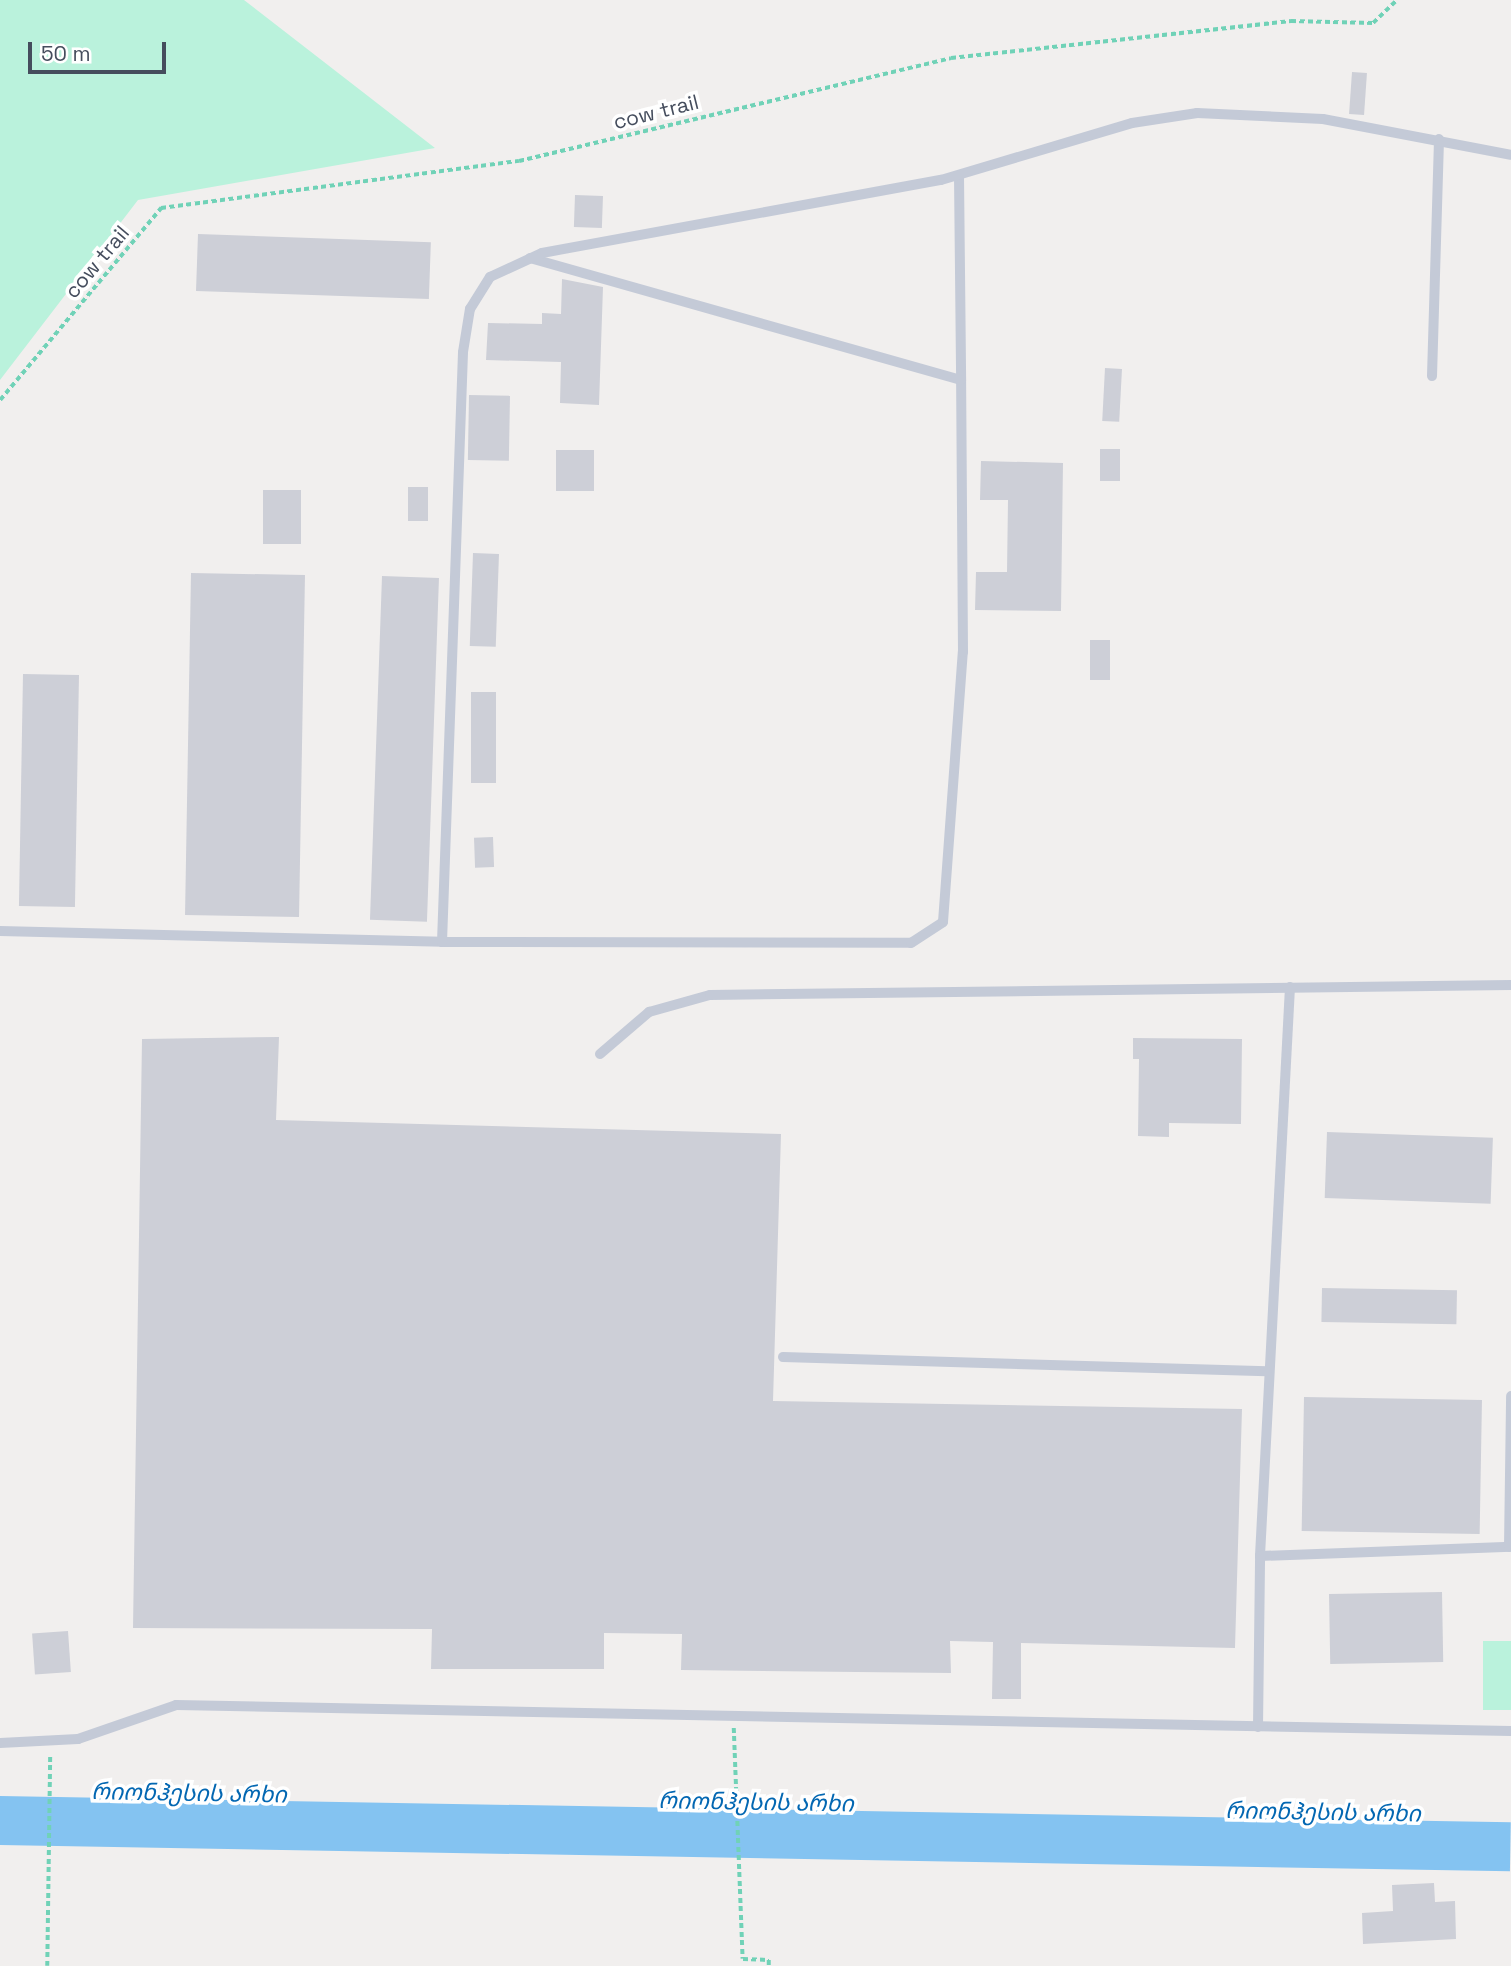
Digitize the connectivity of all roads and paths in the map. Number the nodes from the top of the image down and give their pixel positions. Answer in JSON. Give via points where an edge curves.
{"nodes":[{"id":1,"x":1397,"y":0,"type":"edge"},
{"id":2,"x":1439,"y":139,"type":"junction"},
{"id":3,"x":1511,"y":155,"type":"edge"},
{"id":4,"x":958,"y":176,"type":"junction"},
{"id":5,"x":530,"y":258,"type":"junction"},
{"id":6,"x":1432,"y":376,"type":"dead end"},
{"id":7,"x":961,"y":380,"type":"junction"},
{"id":8,"x":0,"y":400,"type":"edge"},
{"id":9,"x":0,"y":930,"type":"edge"},
{"id":10,"x":442,"y":942,"type":"junction"},
{"id":11,"x":1511,"y":985,"type":"edge"},
{"id":12,"x":1290,"y":988,"type":"junction"},
{"id":13,"x":600,"y":1054,"type":"dead end"},
{"id":14,"x":783,"y":1357,"type":"dead end"},
{"id":15,"x":1267,"y":1371,"type":"junction"},
{"id":16,"x":1511,"y":1396,"type":"edge"},
{"id":17,"x":1510,"y":1547,"type":"edge"},
{"id":18,"x":1260,"y":1556,"type":"junction"},
{"id":19,"x":734,"y":1718,"type":"junction"},
{"id":20,"x":1258,"y":1727,"type":"junction"},
{"id":21,"x":1511,"y":1731,"type":"edge"},
{"id":22,"x":0,"y":1743,"type":"edge"},
{"id":23,"x":51,"y":1766,"type":"dead end"},
{"id":24,"x":47,"y":1966,"type":"edge"},
{"id":25,"x":769,"y":1966,"type":"edge"}],
"edges":[{"from":1,"to":8,"type":"path","name":"cow trail","via":[[1373,23],[1291,21],[951,58],[519,161],[162,208]]},
{"from":2,"to":3,"type":"lane"},
{"from":2,"to":4,"type":"lane","via":[[1323,119],[1197,113],[1132,123]]},
{"from":2,"to":6,"type":"lane"},
{"from":4,"to":5,"type":"lane"},
{"from":4,"to":7,"type":"lane"},
{"from":5,"to":7,"type":"lane"},
{"from":5,"to":10,"type":"lane","via":[[490,277],[470,309],[463,352]]},
{"from":7,"to":10,"type":"lane","via":[[963,652],[943,922],[911,943]]},
{"from":9,"to":10,"type":"lane"},
{"from":11,"to":12,"type":"lane"},
{"from":12,"to":13,"type":"lane","via":[[710,995],[649,1012]]},
{"from":12,"to":15,"type":"lane"},
{"from":14,"to":15,"type":"lane"},
{"from":15,"to":18,"type":"lane"},
{"from":16,"to":17,"type":"lane"},
{"from":17,"to":18,"type":"lane"},
{"from":18,"to":20,"type":"lane"},
{"from":19,"to":20,"type":"lane"},
{"from":19,"to":22,"type":"lane","via":[[176,1705],[78,1739]]},
{"from":19,"to":25,"type":"path","via":[[743,1959],[769,1960]]},
{"from":20,"to":21,"type":"lane"},
{"from":23,"to":24,"type":"path"}]}
